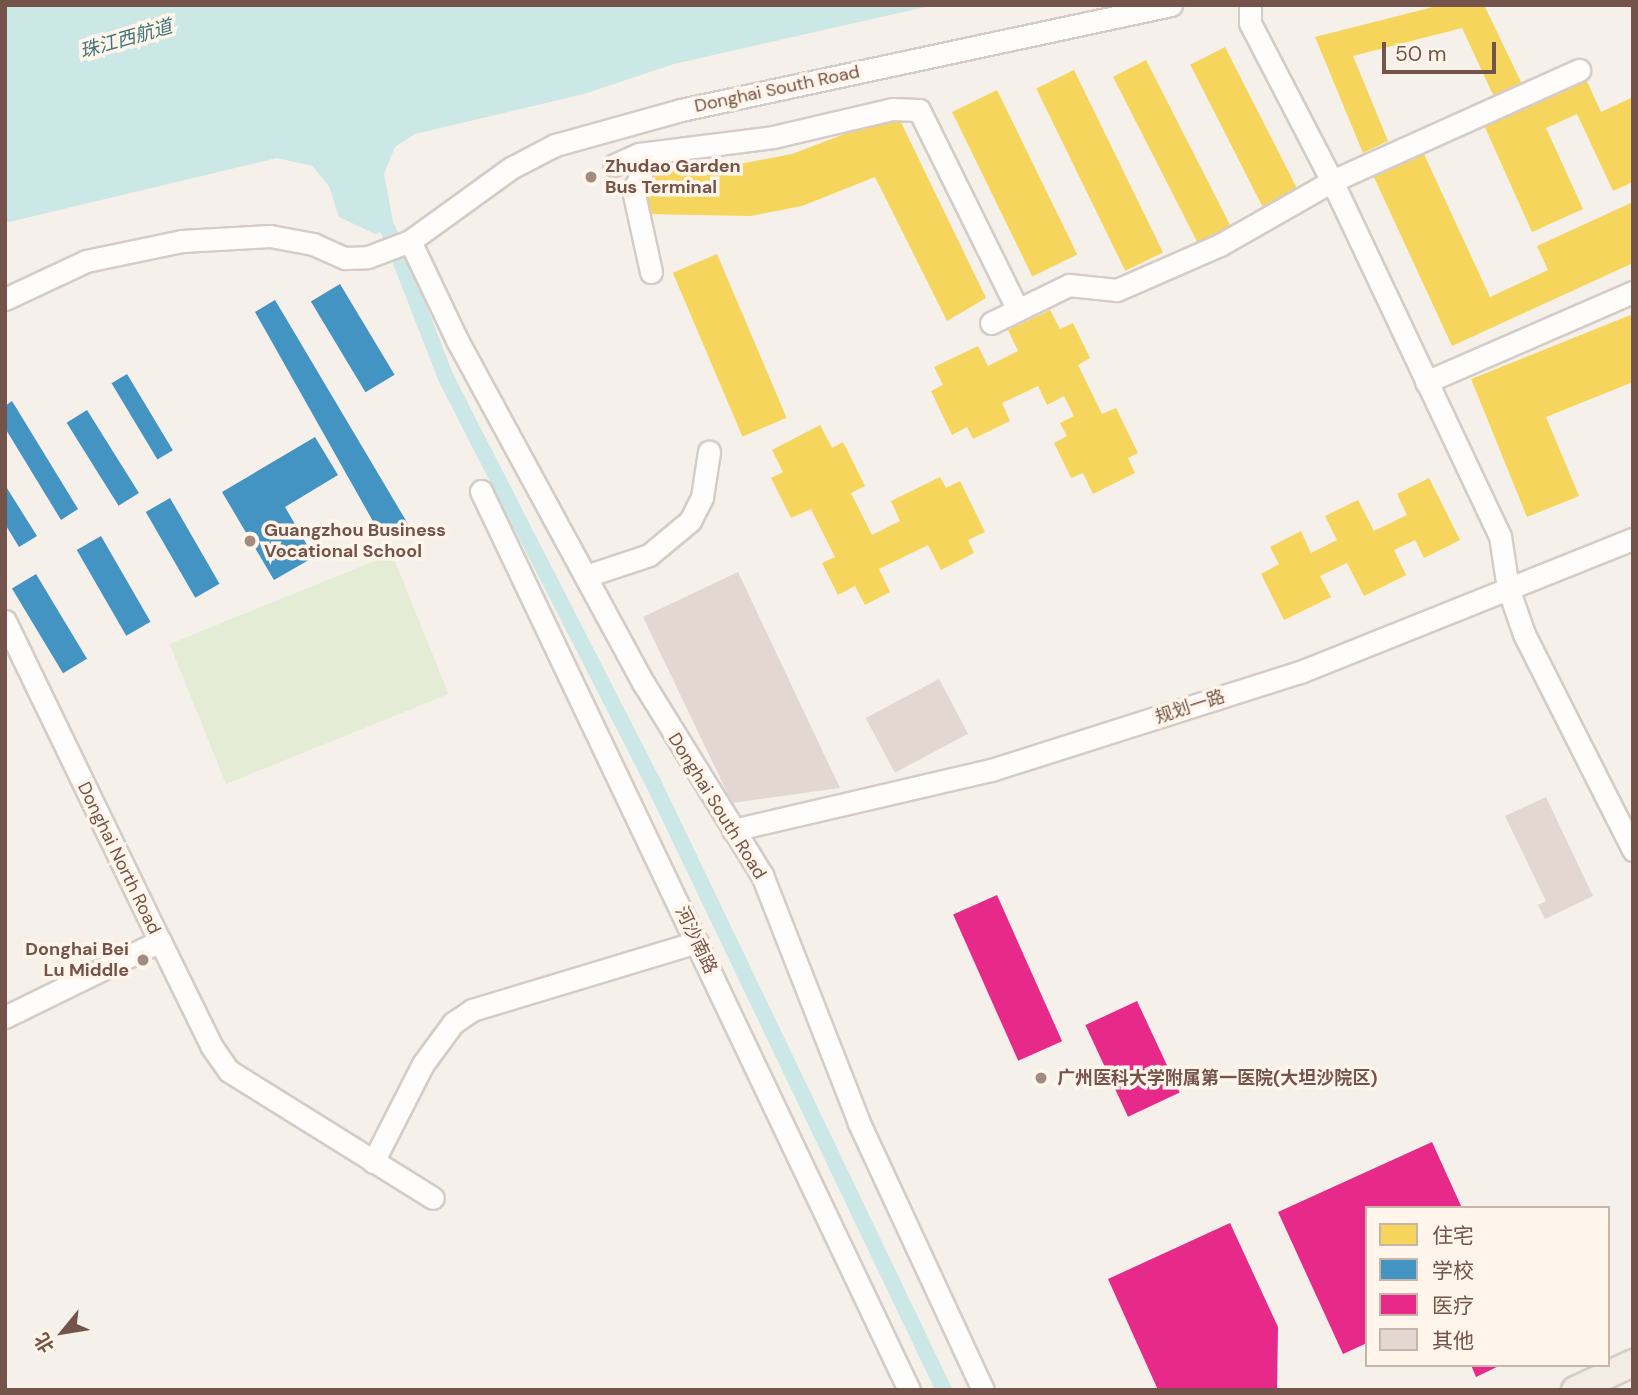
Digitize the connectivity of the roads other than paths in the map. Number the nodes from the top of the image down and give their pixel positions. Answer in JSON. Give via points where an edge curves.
{"nodes":[{"id":1,"x":1171,"y":5,"type":"edge"},
{"id":2,"x":1250,"y":5,"type":"edge"},
{"id":3,"x":1579,"y":70,"type":"dead end"},
{"id":4,"x":639,"y":155,"type":"junction"},
{"id":5,"x":614,"y":165,"type":"dead end"},
{"id":6,"x":1332,"y":181,"type":"junction"},
{"id":7,"x":404,"y":244,"type":"junction"},
{"id":8,"x":651,"y":272,"type":"dead end"},
{"id":9,"x":1633,"y":292,"type":"edge"},
{"id":10,"x":5,"y":299,"type":"edge"},
{"id":11,"x":1018,"y":310,"type":"junction"},
{"id":12,"x":991,"y":323,"type":"dead end"},
{"id":13,"x":1426,"y":382,"type":"junction"},
{"id":14,"x":709,"y":452,"type":"dead end"},
{"id":15,"x":481,"y":491,"type":"dead end"},
{"id":16,"x":1633,"y":538,"type":"edge"},
{"id":17,"x":586,"y":576,"type":"junction"},
{"id":18,"x":1508,"y":588,"type":"junction"},
{"id":19,"x":5,"y":621,"type":"edge"},
{"id":20,"x":733,"y":830,"type":"junction"},
{"id":21,"x":1633,"y":850,"type":"edge"},
{"id":22,"x":160,"y":941,"type":"junction"},
{"id":23,"x":696,"y":942,"type":"junction"},
{"id":24,"x":5,"y":1017,"type":"edge"},
{"id":25,"x":373,"y":1162,"type":"junction"},
{"id":26,"x":433,"y":1198,"type":"dead end"},
{"id":27,"x":1633,"y":1363,"type":"edge"},
{"id":28,"x":1633,"y":1380,"type":"edge"},
{"id":29,"x":909,"y":1390,"type":"edge"},
{"id":30,"x":983,"y":1390,"type":"edge"},
{"id":31,"x":1575,"y":1390,"type":"edge"},
{"id":32,"x":1611,"y":1390,"type":"edge"}],
"edges":[{"from":1,"to":7,"type":"street","name":"Donghai South Road","via":[[681,110],[555,145],[510,168]]},
{"from":2,"to":6,"type":"street","via":[[1250,23]]},
{"from":3,"to":6,"type":"street"},
{"from":4,"to":5,"type":"street"},
{"from":4,"to":8,"type":"street","via":[[641,176],[633,190]]},
{"from":4,"to":11,"type":"street","via":[[773,136],[892,109],[919,110]]},
{"from":6,"to":11,"type":"street","via":[[1220,245],[1117,290],[1069,285]]},
{"from":6,"to":13,"type":"street"},
{"from":7,"to":10,"type":"street","name":"Donghai South Road","via":[[375,255],[345,258],[313,244],[270,236],[182,241],[86,261]]},
{"from":7,"to":17,"type":"street","name":"Donghai South Road"},
{"from":9,"to":13,"type":"street"},
{"from":11,"to":12,"type":"street"},
{"from":13,"to":18,"type":"street","via":[[1500,536]]},
{"from":14,"to":17,"type":"street","via":[[702,497],[690,521],[649,555]]},
{"from":15,"to":23,"type":"street","name":"河沙南路"},
{"from":16,"to":18,"type":"street","name":"规划一路"},
{"from":17,"to":20,"type":"street","name":"Donghai South Road","via":[[666,723]]},
{"from":18,"to":20,"type":"street","name":"规划一路","via":[[1300,672],[1004,766]]},
{"from":18,"to":21,"type":"street","via":[[1524,634]]},
{"from":19,"to":22,"type":"street","name":"Donghai North Road"},
{"from":20,"to":30,"type":"street","name":"Donghai South Road","via":[[767,886],[859,1123]]},
{"from":22,"to":24,"type":"street","name":"Donghai North Road"},
{"from":22,"to":25,"type":"street","via":[[212,1047],[229,1071]]},
{"from":23,"to":25,"type":"street","via":[[472,1010],[453,1023],[423,1064]]},
{"from":23,"to":29,"type":"street","name":"河沙南路"},
{"from":25,"to":26,"type":"street"},
{"from":27,"to":31,"type":"main road"},
{"from":28,"to":32,"type":"main road"}]}
